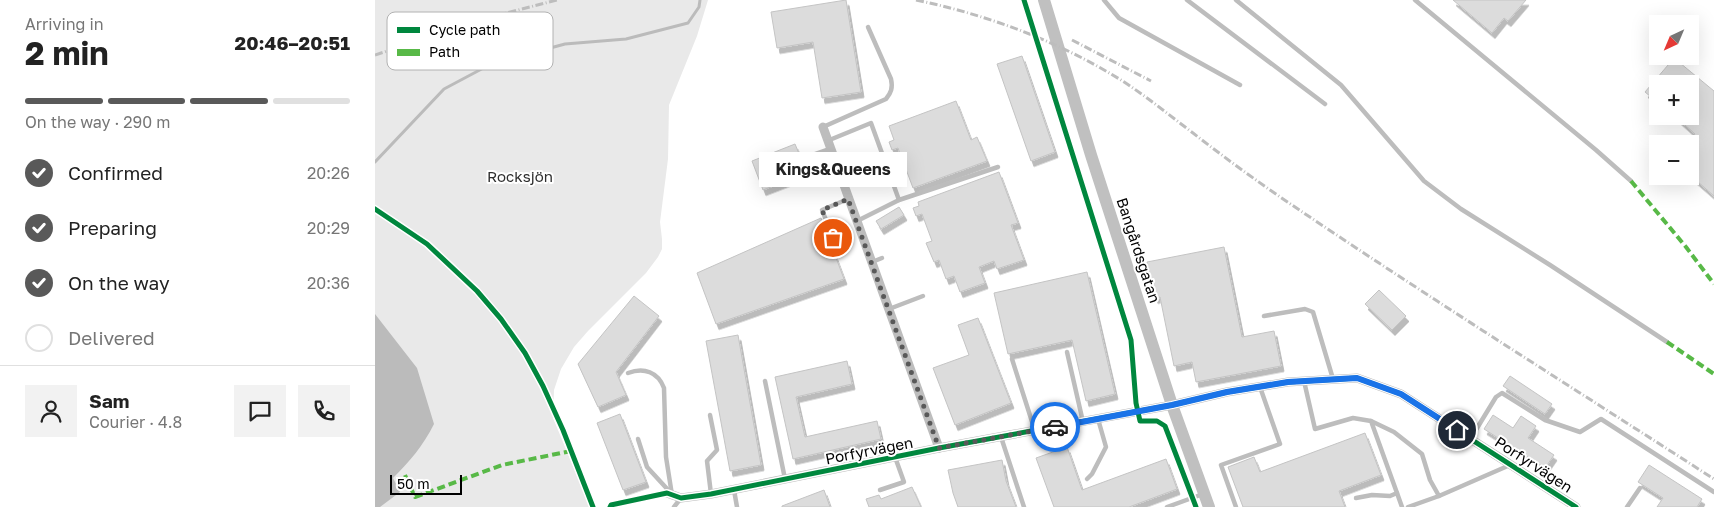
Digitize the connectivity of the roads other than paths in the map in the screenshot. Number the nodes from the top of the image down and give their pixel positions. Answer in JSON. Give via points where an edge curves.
{"nodes":[{"id":1,"x":1044,"y":0,"type":"edge"},
{"id":2,"x":1104,"y":0,"type":"edge"},
{"id":3,"x":1187,"y":0,"type":"edge"},
{"id":4,"x":1236,"y":0,"type":"edge"},
{"id":5,"x":1415,"y":0,"type":"edge"},
{"id":6,"x":868,"y":27,"type":"dead end"},
{"id":7,"x":1240,"y":85,"type":"dead end"},
{"id":8,"x":1325,"y":104,"type":"dead end"},
{"id":9,"x":823,"y":127,"type":"joint"},
{"id":10,"x":829,"y":145,"type":"junction"},
{"id":11,"x":805,"y":158,"type":"dead end"},
{"id":12,"x":998,"y":167,"type":"dead end"},
{"id":13,"x":1631,"y":181,"type":"dead end"},
{"id":14,"x":848,"y":199,"type":"junction"},
{"id":15,"x":899,"y":200,"type":"junction"},
{"id":16,"x":856,"y":221,"type":"junction"},
{"id":17,"x":839,"y":252,"type":"dead end"},
{"id":18,"x":882,"y":258,"type":"dead end"},
{"id":19,"x":871,"y":262,"type":"junction"},
{"id":20,"x":923,"y":296,"type":"dead end"},
{"id":21,"x":888,"y":310,"type":"junction"},
{"id":22,"x":1264,"y":316,"type":"dead end"},
{"id":23,"x":1667,"y":342,"type":"dead end"},
{"id":24,"x":1067,"y":352,"type":"dead end"},
{"id":25,"x":1012,"y":359,"type":"dead end"},
{"id":26,"x":628,"y":372,"type":"dead end"},
{"id":27,"x":1333,"y":379,"type":"junction"},
{"id":28,"x":765,"y":381,"type":"dead end"},
{"id":29,"x":1304,"y":381,"type":"junction"},
{"id":30,"x":1259,"y":386,"type":"junction"},
{"id":31,"x":1172,"y":405,"type":"junction"},
{"id":32,"x":710,"y":415,"type":"dead end"},
{"id":33,"x":1098,"y":419,"type":"junction"},
{"id":34,"x":1371,"y":421,"type":"junction"},
{"id":35,"x":1083,"y":422,"type":"junction"},
{"id":36,"x":1035,"y":430,"type":"junction"},
{"id":37,"x":1001,"y":437,"type":"junction"},
{"id":38,"x":1471,"y":438,"type":"junction"},
{"id":39,"x":638,"y":439,"type":"dead end"},
{"id":40,"x":939,"y":448,"type":"junction"},
{"id":41,"x":895,"y":457,"type":"junction"},
{"id":42,"x":1511,"y":465,"type":"junction"},
{"id":43,"x":785,"y":479,"type":"junction"},
{"id":44,"x":1087,"y":479,"type":"dead end"},
{"id":45,"x":1640,"y":488,"type":"dead end"},
{"id":46,"x":734,"y":489,"type":"junction"},
{"id":47,"x":880,"y":490,"type":"dead end"},
{"id":48,"x":1714,"y":492,"type":"edge"},
{"id":49,"x":1397,"y":493,"type":"junction"},
{"id":50,"x":711,"y":494,"type":"junction"},
{"id":51,"x":1205,"y":494,"type":"junction"},
{"id":52,"x":673,"y":495,"type":"junction"},
{"id":53,"x":1439,"y":496,"type":"junction"},
{"id":54,"x":1356,"y":498,"type":"dead end"},
{"id":55,"x":674,"y":507,"type":"edge"},
{"id":56,"x":737,"y":507,"type":"edge"},
{"id":57,"x":1024,"y":507,"type":"edge"},
{"id":58,"x":1167,"y":507,"type":"edge"},
{"id":59,"x":1209,"y":507,"type":"edge"},
{"id":60,"x":1236,"y":507,"type":"edge"},
{"id":61,"x":1402,"y":507,"type":"edge"},
{"id":62,"x":1408,"y":507,"type":"edge"},
{"id":63,"x":1576,"y":507,"type":"edge"},
{"id":64,"x":1627,"y":507,"type":"edge"}],
"edges":[{"from":1,"to":31,"type":"main road","name":"Bangårdsgatan"},
{"from":2,"to":7,"type":"lane","via":[[1119,18]]},
{"from":3,"to":8,"type":"lane"},
{"from":4,"to":23,"type":"lane","via":[[1341,85],[1424,182]]},
{"from":5,"to":13,"type":"lane"},
{"from":6,"to":9,"type":"lane","via":[[893,86],[890,94]]},
{"from":9,"to":10,"type":"street"},
{"from":10,"to":11,"type":"lane"},
{"from":10,"to":14,"type":"street"},
{"from":10,"to":15,"type":"lane","via":[[871,122]]},
{"from":12,"to":15,"type":"lane"},
{"from":14,"to":16,"type":"street"},
{"from":14,"to":17,"type":"lane","via":[[822,210]]},
{"from":15,"to":16,"type":"lane"},
{"from":16,"to":19,"type":"street"},
{"from":18,"to":19,"type":"lane"},
{"from":19,"to":21,"type":"street"},
{"from":20,"to":21,"type":"lane"},
{"from":21,"to":40,"type":"street"},
{"from":22,"to":27,"type":"lane","via":[[1305,309],[1313,312]]},
{"from":24,"to":35,"type":"lane"},
{"from":25,"to":36,"type":"lane"},
{"from":26,"to":52,"type":"lane","via":[[648,372],[661,378],[665,388],[667,457]]},
{"from":27,"to":29,"type":"street","name":"Porfyrvägen"},
{"from":27,"to":38,"type":"street","name":"Porfyrvägen","via":[[1357,378],[1401,394]]},
{"from":28,"to":43,"type":"lane"},
{"from":29,"to":30,"type":"street","name":"Porfyrvägen"},
{"from":29,"to":34,"type":"lane","via":[[1315,429],[1353,418]]},
{"from":30,"to":31,"type":"street","name":"Porfyrvägen"},
{"from":30,"to":60,"type":"lane","via":[[1280,444],[1221,465]]},
{"from":31,"to":33,"type":"street","name":"Porfyrvägen"},
{"from":31,"to":51,"type":"main road","name":"Bangårdsgatan"},
{"from":32,"to":50,"type":"lane","via":[[717,450],[707,461]]},
{"from":33,"to":35,"type":"street","name":"Porfyrvägen"},
{"from":33,"to":44,"type":"lane","via":[[1106,447]]},
{"from":34,"to":49,"type":"lane"},
{"from":34,"to":53,"type":"lane","via":[[1394,432],[1422,454]]},
{"from":35,"to":36,"type":"street","name":"Porfyrvägen"},
{"from":36,"to":37,"type":"street","name":"Porfyrvägen"},
{"from":37,"to":40,"type":"street","name":"Porfyrvägen"},
{"from":37,"to":57,"type":"lane"},
{"from":38,"to":42,"type":"street","name":"Porfyrvägen"},
{"from":38,"to":48,"type":"lane","via":[[1496,397],[1502,393],[1545,420],[1581,432],[1601,419]]},
{"from":39,"to":52,"type":"lane","via":[[647,467]]},
{"from":40,"to":41,"type":"street","name":"Porfyrvägen"},
{"from":41,"to":43,"type":"street","name":"Porfyrvägen"},
{"from":41,"to":47,"type":"lane","via":[[904,482]]},
{"from":42,"to":53,"type":"lane"},
{"from":42,"to":63,"type":"street","name":"Porfyrvägen"},
{"from":43,"to":46,"type":"street","name":"Porfyrvägen"},
{"from":45,"to":64,"type":"lane"},
{"from":46,"to":50,"type":"street","name":"Porfyrvägen"},
{"from":46,"to":56,"type":"lane"},
{"from":49,"to":54,"type":"lane"},
{"from":49,"to":61,"type":"lane"},
{"from":50,"to":52,"type":"street","name":"Porfyrvägen"},
{"from":51,"to":58,"type":"lane"},
{"from":51,"to":59,"type":"main road","name":"Bangårdsgatan"},
{"from":52,"to":55,"type":"lane"},
{"from":53,"to":62,"type":"lane"}]}
